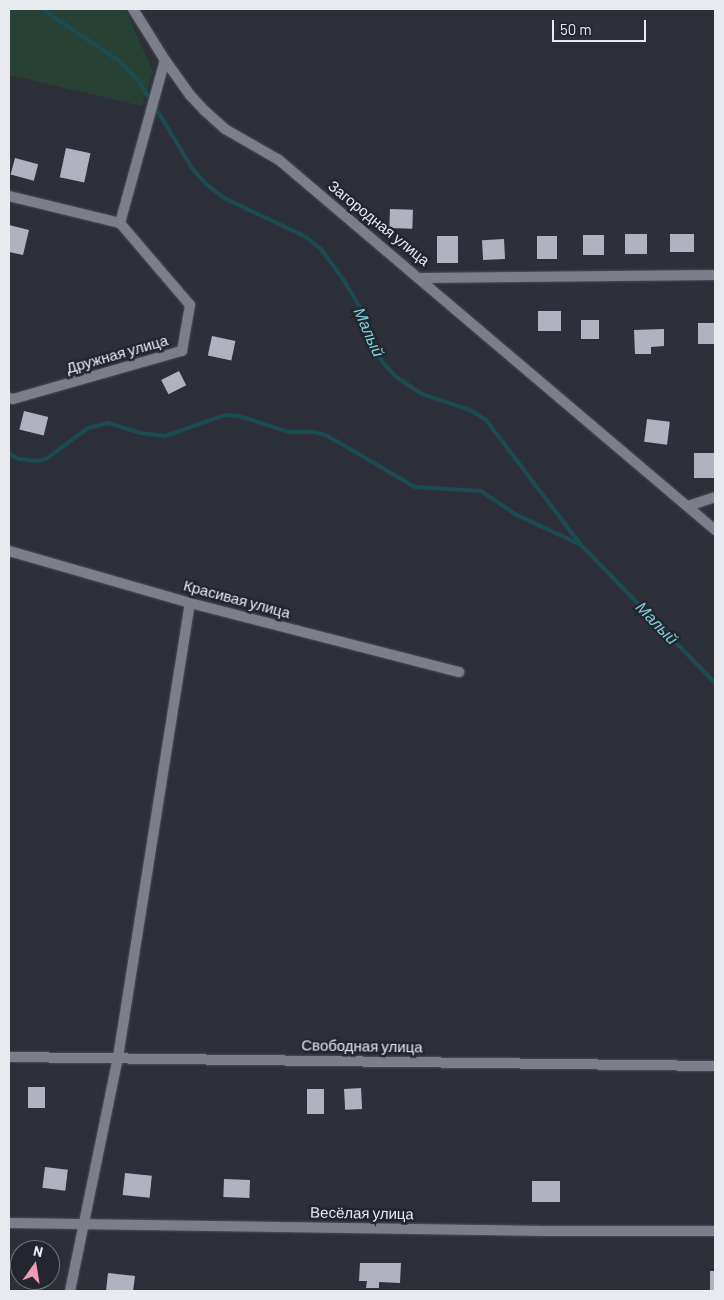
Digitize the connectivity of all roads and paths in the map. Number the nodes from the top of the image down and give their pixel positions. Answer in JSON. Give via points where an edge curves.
{"nodes":[{"id":1,"x":134,"y":9,"type":"edge"},
{"id":2,"x":165,"y":60,"type":"junction"},
{"id":3,"x":9,"y":196,"type":"edge"},
{"id":4,"x":120,"y":224,"type":"junction"},
{"id":5,"x":715,"y":275,"type":"edge"},
{"id":6,"x":418,"y":278,"type":"junction"},
{"id":7,"x":9,"y":398,"type":"edge"},
{"id":8,"x":715,"y":497,"type":"edge"},
{"id":9,"x":688,"y":506,"type":"junction"},
{"id":10,"x":715,"y":530,"type":"edge"},
{"id":11,"x":9,"y":551,"type":"edge"},
{"id":12,"x":190,"y":603,"type":"junction"},
{"id":13,"x":458,"y":672,"type":"dead end"},
{"id":14,"x":9,"y":1057,"type":"edge"},
{"id":15,"x":118,"y":1058,"type":"junction"},
{"id":16,"x":715,"y":1066,"type":"edge"},
{"id":17,"x":9,"y":1223,"type":"edge"},
{"id":18,"x":85,"y":1224,"type":"junction"},
{"id":19,"x":715,"y":1231,"type":"edge"},
{"id":20,"x":70,"y":1291,"type":"edge"}],
"edges":[{"from":1,"to":2,"type":"street","name":"Загородная улица"},
{"from":2,"to":4,"type":"street"},
{"from":2,"to":6,"type":"street","name":"Загородная улица","via":[[190,95],[225,129],[279,160]]},
{"from":3,"to":4,"type":"street"},
{"from":4,"to":7,"type":"street","name":"Дружная улица","via":[[190,305],[182,351]]},
{"from":5,"to":6,"type":"street","name":"Загородная улица"},
{"from":6,"to":9,"type":"street"},
{"from":8,"to":9,"type":"street"},
{"from":9,"to":10,"type":"street"},
{"from":11,"to":12,"type":"street","name":"Красивая улица"},
{"from":12,"to":13,"type":"street","name":"Красивая улица"},
{"from":12,"to":15,"type":"street"},
{"from":14,"to":15,"type":"street","name":"Свободная улица"},
{"from":15,"to":16,"type":"street","name":"Свободная улица"},
{"from":15,"to":18,"type":"street"},
{"from":17,"to":18,"type":"street","name":"Весёлая улица"},
{"from":18,"to":19,"type":"street","name":"Весёлая улица"},
{"from":18,"to":20,"type":"street"}]}
